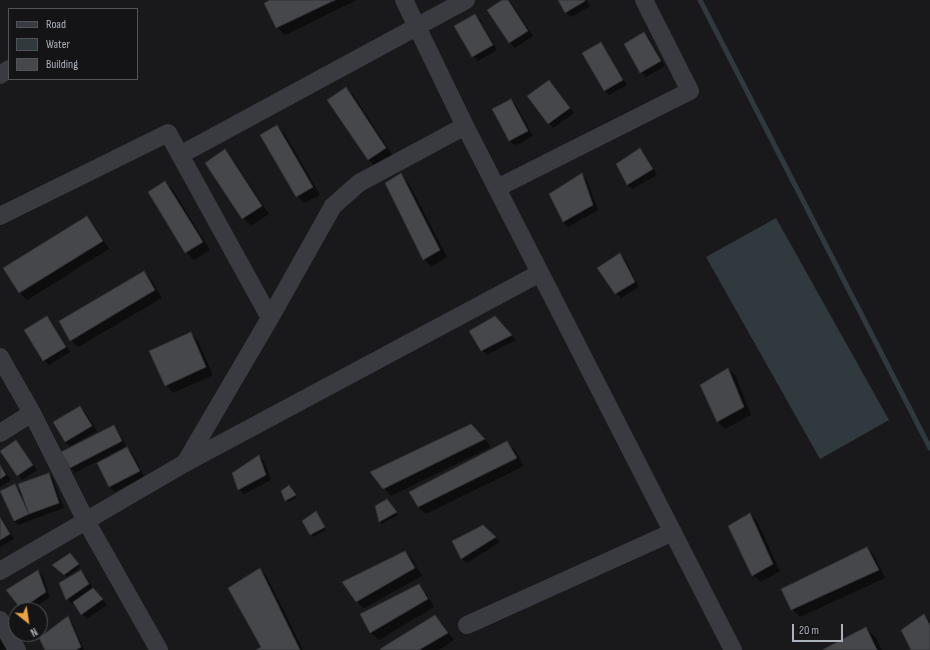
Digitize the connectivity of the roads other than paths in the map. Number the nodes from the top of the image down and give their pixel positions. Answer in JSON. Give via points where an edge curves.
{"nodes":[{"id":1,"x":404,"y":0,"type":"edge"},
{"id":2,"x":466,"y":0,"type":"edge"},
{"id":3,"x":644,"y":0,"type":"edge"},
{"id":4,"x":417,"y":27,"type":"junction"},
{"id":5,"x":465,"y":126,"type":"junction"},
{"id":6,"x":180,"y":155,"type":"junction"},
{"id":7,"x":497,"y":188,"type":"junction"},
{"id":8,"x":0,"y":216,"type":"edge"},
{"id":9,"x":540,"y":273,"type":"junction"},
{"id":10,"x":270,"y":318,"type":"junction"},
{"id":11,"x":0,"y":357,"type":"edge"},
{"id":12,"x":32,"y":413,"type":"junction"},
{"id":13,"x":0,"y":433,"type":"edge"},
{"id":14,"x":185,"y":463,"type":"junction"},
{"id":15,"x":86,"y":521,"type":"junction"},
{"id":16,"x":673,"y":532,"type":"junction"},
{"id":17,"x":0,"y":571,"type":"edge"},
{"id":18,"x":0,"y":620,"type":"edge"},
{"id":19,"x":467,"y":625,"type":"dead end"},
{"id":20,"x":17,"y":650,"type":"edge"},
{"id":21,"x":159,"y":650,"type":"edge"},
{"id":22,"x":733,"y":650,"type":"edge"}],
"edges":[{"from":1,"to":4,"type":"street"},
{"from":2,"to":4,"type":"street"},
{"from":3,"to":7,"type":"street","via":[[690,91]]},
{"from":4,"to":5,"type":"street"},
{"from":4,"to":6,"type":"street"},
{"from":5,"to":7,"type":"street"},
{"from":5,"to":10,"type":"street","via":[[359,182],[333,206]]},
{"from":6,"to":8,"type":"street","via":[[168,133]]},
{"from":6,"to":10,"type":"street"},
{"from":7,"to":9,"type":"street"},
{"from":9,"to":14,"type":"street"},
{"from":9,"to":16,"type":"street"},
{"from":10,"to":14,"type":"street"},
{"from":11,"to":12,"type":"street"},
{"from":12,"to":13,"type":"street"},
{"from":12,"to":15,"type":"street"},
{"from":14,"to":15,"type":"street"},
{"from":15,"to":17,"type":"street"},
{"from":15,"to":21,"type":"street"},
{"from":16,"to":19,"type":"street"},
{"from":16,"to":22,"type":"street"},
{"from":18,"to":20,"type":"street"}]}
